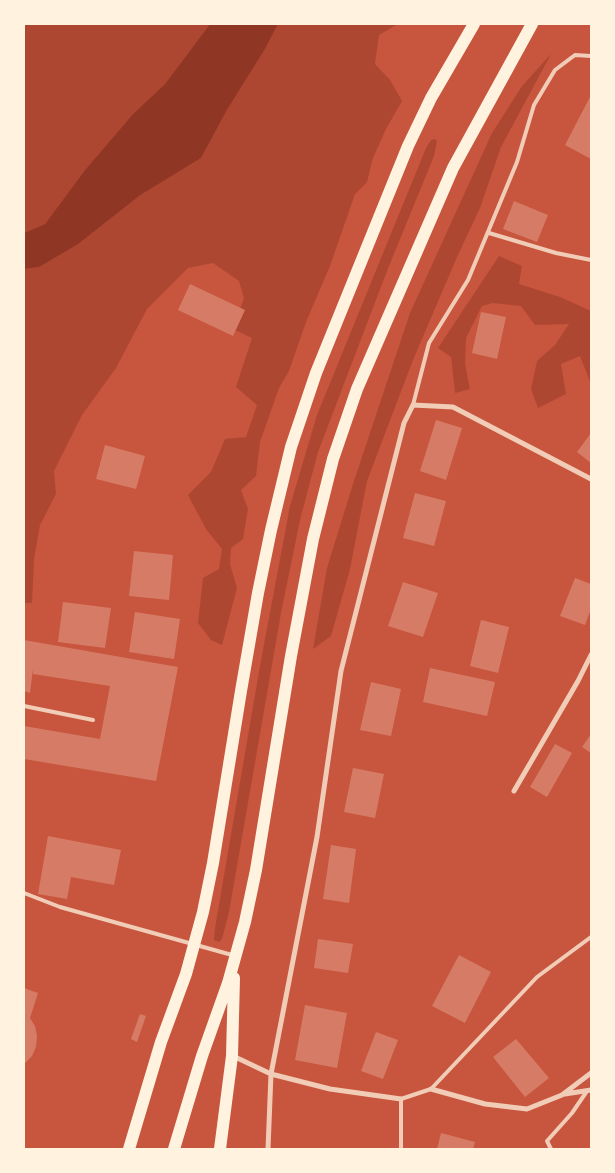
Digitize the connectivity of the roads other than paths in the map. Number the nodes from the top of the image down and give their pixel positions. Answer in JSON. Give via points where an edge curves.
{"nodes":[{"id":1,"x":474,"y":24,"type":"edge"},
{"id":2,"x":532,"y":24,"type":"edge"},
{"id":3,"x":591,"y":56,"type":"edge"},
{"id":4,"x":489,"y":233,"type":"junction"},
{"id":5,"x":591,"y":260,"type":"edge"},
{"id":6,"x":413,"y":405,"type":"junction"},
{"id":7,"x":591,"y":479,"type":"edge"},
{"id":8,"x":591,"y":655,"type":"edge"},
{"id":9,"x":24,"y":706,"type":"edge"},
{"id":10,"x":93,"y":720,"type":"dead end"},
{"id":11,"x":514,"y":791,"type":"dead end"},
{"id":12,"x":24,"y":893,"type":"edge"},
{"id":13,"x":591,"y":938,"type":"edge"},
{"id":14,"x":194,"y":946,"type":"junction"},
{"id":15,"x":235,"y":962,"type":"junction"},
{"id":16,"x":232,"y":1056,"type":"junction"},
{"id":17,"x":591,"y":1073,"type":"edge"},
{"id":18,"x":271,"y":1074,"type":"junction"},
{"id":19,"x":431,"y":1089,"type":"junction"},
{"id":20,"x":589,"y":1090,"type":"edge"},
{"id":21,"x":562,"y":1095,"type":"junction"},
{"id":22,"x":401,"y":1099,"type":"junction"},
{"id":23,"x":129,"y":1149,"type":"edge"},
{"id":24,"x":174,"y":1149,"type":"edge"},
{"id":25,"x":220,"y":1149,"type":"edge"},
{"id":26,"x":268,"y":1149,"type":"edge"},
{"id":27,"x":401,"y":1149,"type":"edge"},
{"id":28,"x":551,"y":1149,"type":"edge"}],
"edges":[{"from":1,"to":14,"type":"main road","via":[[431,98],[408,146],[316,374],[291,447],[258,593],[213,863]]},
{"from":2,"to":15,"type":"main road","via":[[453,168],[356,389],[333,459],[313,539],[256,870]]},
{"from":3,"to":4,"type":"lane","via":[[575,55],[555,70],[534,105],[518,162]]},
{"from":4,"to":5,"type":"lane"},
{"from":4,"to":6,"type":"lane","via":[[468,280],[429,343]]},
{"from":6,"to":7,"type":"street","via":[[453,407]]},
{"from":6,"to":18,"type":"street","via":[[404,423],[341,671],[317,838]]},
{"from":8,"to":11,"type":"street"},
{"from":9,"to":10,"type":"lane"},
{"from":12,"to":14,"type":"lane"},
{"from":13,"to":19,"type":"lane","via":[[536,977]]},
{"from":14,"to":15,"type":"lane"},
{"from":14,"to":23,"type":"main road"},
{"from":15,"to":16,"type":"main road"},
{"from":15,"to":24,"type":"main road"},
{"from":16,"to":18,"type":"street"},
{"from":16,"to":25,"type":"main road"},
{"from":17,"to":21,"type":"street"},
{"from":18,"to":22,"type":"street","via":[[330,1089]]},
{"from":18,"to":26,"type":"street"},
{"from":19,"to":21,"type":"street","via":[[485,1104],[527,1109]]},
{"from":19,"to":22,"type":"lane"},
{"from":20,"to":21,"type":"street"},
{"from":20,"to":28,"type":"lane","via":[[547,1141]]},
{"from":22,"to":27,"type":"lane"}]}
